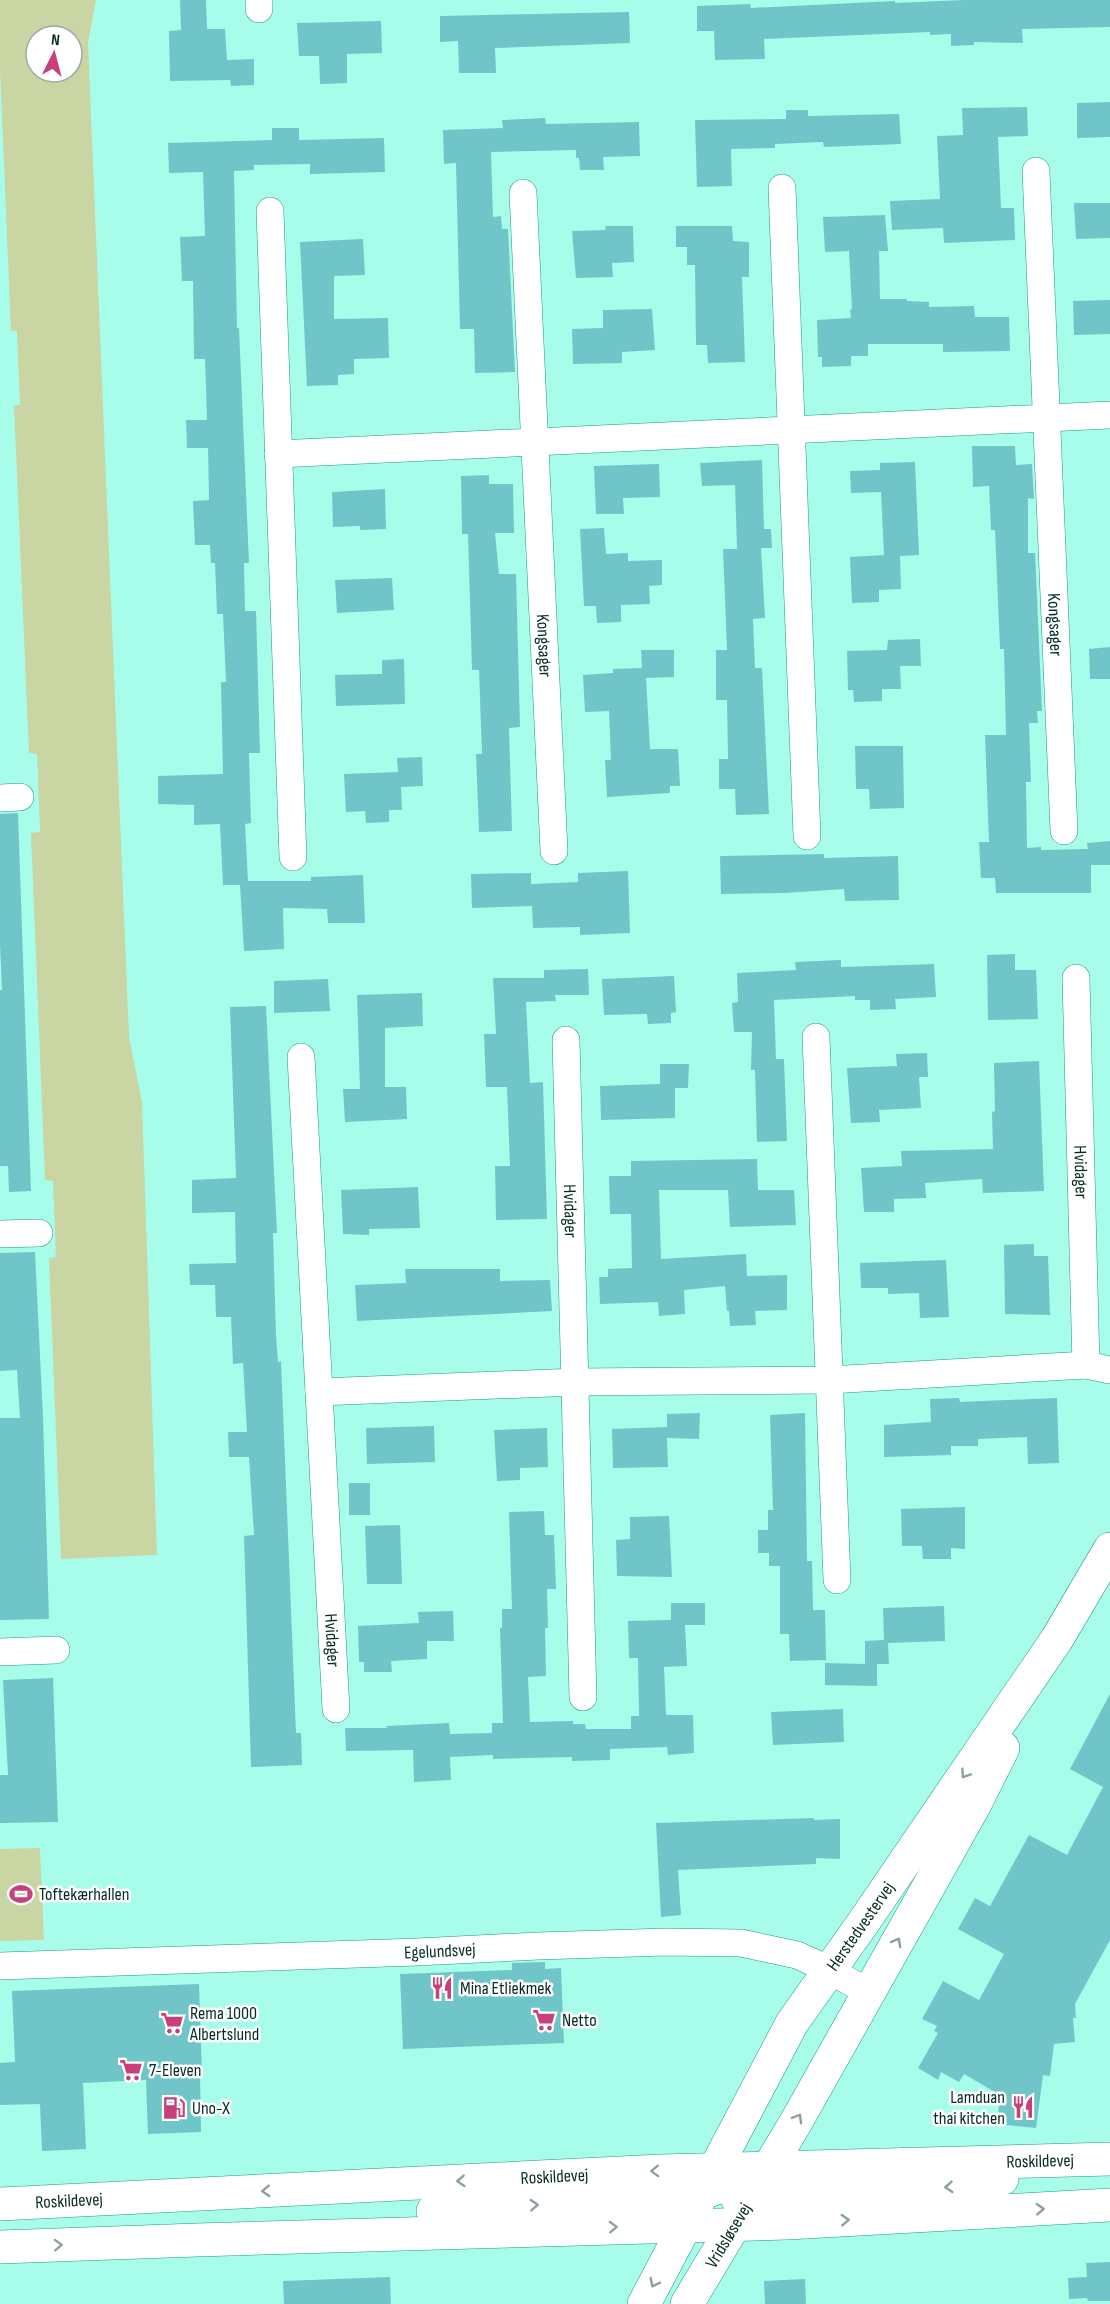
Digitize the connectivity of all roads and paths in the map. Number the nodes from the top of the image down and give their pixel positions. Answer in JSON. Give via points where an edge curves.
{"nodes":[{"id":1,"x":1036,"y":171,"type":"dead end"},
{"id":2,"x":782,"y":188,"type":"dead end"},
{"id":3,"x":523,"y":193,"type":"dead end"},
{"id":4,"x":270,"y":211,"type":"dead end"},
{"id":5,"x":1110,"y":415,"type":"edge"},
{"id":6,"x":1046,"y":419,"type":"junction"},
{"id":7,"x":792,"y":431,"type":"junction"},
{"id":8,"x":535,"y":441,"type":"junction"},
{"id":9,"x":278,"y":454,"type":"junction"},
{"id":10,"x":1064,"y":831,"type":"dead end"},
{"id":11,"x":807,"y":836,"type":"dead end"},
{"id":12,"x":554,"y":851,"type":"dead end"},
{"id":13,"x":293,"y":857,"type":"dead end"},
{"id":14,"x":1076,"y":978,"type":"dead end"},
{"id":15,"x":816,"y":1037,"type":"dead end"},
{"id":16,"x":566,"y":1040,"type":"dead end"},
{"id":17,"x":301,"y":1057,"type":"dead end"},
{"id":18,"x":39,"y":1233,"type":"dead end"},
{"id":19,"x":0,"y":1234,"type":"edge"},
{"id":20,"x":1098,"y":1368,"type":"edge"},
{"id":21,"x":829,"y":1380,"type":"junction"},
{"id":22,"x":576,"y":1382,"type":"junction"},
{"id":23,"x":319,"y":1392,"type":"junction"},
{"id":24,"x":1110,"y":1549,"type":"edge"},
{"id":25,"x":837,"y":1580,"type":"dead end"},
{"id":26,"x":1057,"y":1639,"type":"junction"},
{"id":27,"x":56,"y":1650,"type":"dead end"},
{"id":28,"x":0,"y":1652,"type":"edge"},
{"id":29,"x":583,"y":1697,"type":"dead end"},
{"id":30,"x":336,"y":1709,"type":"dead end"},
{"id":31,"x":0,"y":1966,"type":"edge"},
{"id":32,"x":830,"y":1970,"type":"junction"},
{"id":33,"x":869,"y":1993,"type":"junction"},
{"id":34,"x":1110,"y":2160,"type":"edge"},
{"id":35,"x":708,"y":2181,"type":"junction"},
{"id":36,"x":761,"y":2181,"type":"junction"},
{"id":37,"x":0,"y":2204,"type":"edge"},
{"id":38,"x":1110,"y":2205,"type":"edge"},
{"id":39,"x":735,"y":2224,"type":"junction"},
{"id":40,"x":685,"y":2225,"type":"junction"},
{"id":41,"x":205,"y":2240,"type":"junction"},
{"id":42,"x":0,"y":2247,"type":"edge"},
{"id":43,"x":644,"y":2304,"type":"edge"},
{"id":44,"x":687,"y":2304,"type":"edge"}],
"edges":[{"from":1,"to":6,"type":"street","name":"Kongsager"},
{"from":2,"to":7,"type":"street"},
{"from":3,"to":8,"type":"street","name":"Kongsager"},
{"from":4,"to":9,"type":"street"},
{"from":5,"to":6,"type":"street"},
{"from":6,"to":7,"type":"street"},
{"from":6,"to":10,"type":"street","name":"Kongsager"},
{"from":7,"to":8,"type":"street"},
{"from":7,"to":11,"type":"street"},
{"from":8,"to":9,"type":"street"},
{"from":8,"to":12,"type":"street","name":"Kongsager"},
{"from":9,"to":13,"type":"street"},
{"from":14,"to":20,"type":"street","name":"Hvidager"},
{"from":15,"to":21,"type":"street"},
{"from":16,"to":22,"type":"street","name":"Hvidager"},
{"from":17,"to":23,"type":"street","name":"Hvidager"},
{"from":18,"to":19,"type":"street"},
{"from":20,"to":21,"type":"street","name":"Hvidager"},
{"from":21,"to":22,"type":"street","name":"Hvidager"},
{"from":21,"to":25,"type":"street"},
{"from":22,"to":23,"type":"street","name":"Hvidager"},
{"from":22,"to":29,"type":"street","name":"Hvidager"},
{"from":23,"to":30,"type":"street","name":"Hvidager"},
{"from":24,"to":26,"type":"main road","name":"Herstedvestervej"},
{"from":26,"to":32,"type":"main road","name":"Herstedvestervej","one_way":true},
{"from":33,"to":26,"type":"main road","name":"Herstedvestervej","one_way":true,"via":[[974,1806]]},
{"from":27,"to":28,"type":"street"},
{"from":31,"to":32,"type":"street","name":"Egelundsvej","via":[[666,1942],[741,1943],[797,1955]]},
{"from":32,"to":33,"type":"street","name":"Egelundsvej"},
{"from":32,"to":35,"type":"main road","name":"Herstedvestervej","via":[[792,2023]]},
{"from":36,"to":33,"type":"main road","name":"Herstedvestervej","one_way":true},
{"from":34,"to":36,"type":"main road","name":"Roskildevej","one_way":true},
{"from":35,"to":36,"type":"main road","name":"Roskildevej"},
{"from":35,"to":37,"type":"main road","name":"Roskildevej","one_way":true,"via":[[538,2176]]},
{"from":35,"to":40,"type":"main road","name":"Herstedvestervej"},
{"from":41,"to":35,"type":"main road","one_way":true,"via":[[290,2219],[644,2202]]},
{"from":36,"to":39,"type":"main road","name":"Vridsløsevej"},
{"from":36,"to":40,"type":"main road"},
{"from":39,"to":38,"type":"main road","one_way":true},
{"from":39,"to":40,"type":"main road"},
{"from":39,"to":44,"type":"main road","name":"Vridsløsevej"},
{"from":41,"to":40,"type":"main road","one_way":true},
{"from":40,"to":43,"type":"main road","one_way":true},
{"from":42,"to":41,"type":"main road","one_way":true}]}
